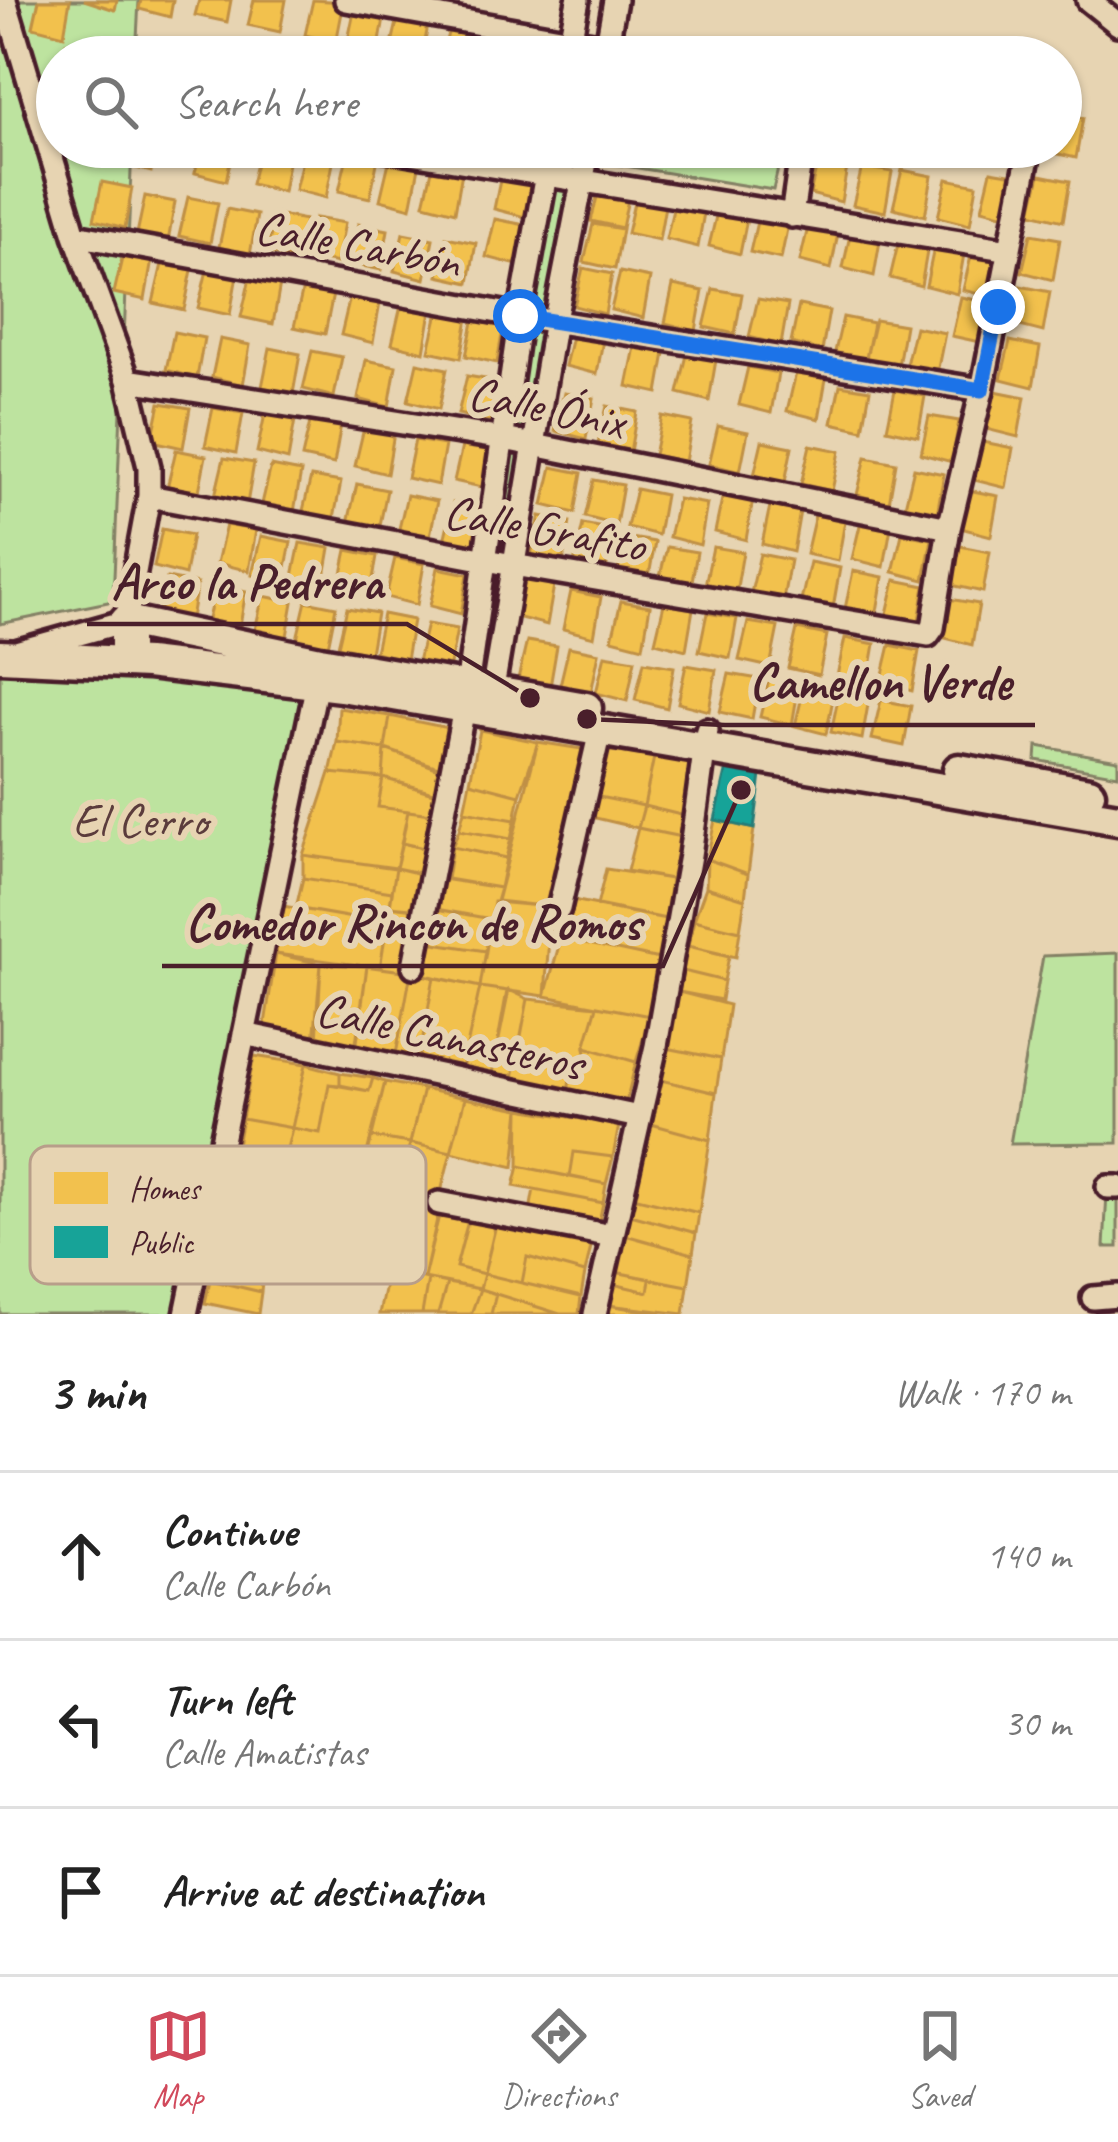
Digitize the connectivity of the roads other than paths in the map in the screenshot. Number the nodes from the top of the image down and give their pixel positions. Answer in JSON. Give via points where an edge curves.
{"nodes":[{"id":1,"x":5,"y":0,"type":"edge"},
{"id":2,"x":346,"y":0,"type":"edge"},
{"id":3,"x":578,"y":0,"type":"edge"},
{"id":4,"x":615,"y":0,"type":"edge"},
{"id":5,"x":1088,"y":0,"type":"edge"},
{"id":6,"x":1118,"y":24,"type":"edge"},
{"id":7,"x":510,"y":36,"type":"edge"},
{"id":8,"x":571,"y":36,"type":"edge"},
{"id":9,"x":609,"y":36,"type":"edge"},
{"id":10,"x":36,"y":70,"type":"edge"},
{"id":11,"x":61,"y":168,"type":"edge"},
{"id":12,"x":503,"y":168,"type":"edge"},
{"id":13,"x":547,"y":168,"type":"edge"},
{"id":14,"x":586,"y":168,"type":"edge"},
{"id":15,"x":799,"y":168,"type":"edge"},
{"id":16,"x":1026,"y":168,"type":"edge"},
{"id":17,"x":546,"y":175,"type":"junction"},
{"id":18,"x":583,"y":183,"type":"junction"},
{"id":19,"x":792,"y":216,"type":"junction"},
{"id":20,"x":75,"y":235,"type":"junction"},
{"id":21,"x":1010,"y":250,"type":"junction"},
{"id":22,"x":520,"y":316,"type":"junction"},
{"id":23,"x":555,"y":320,"type":"junction"},
{"id":24,"x":128,"y":380,"type":"junction"},
{"id":25,"x":982,"y":390,"type":"junction"},
{"id":26,"x":504,"y":440,"type":"junction"},
{"id":27,"x":534,"y":446,"type":"junction"},
{"id":28,"x":148,"y":496,"type":"junction"},
{"id":29,"x":949,"y":528,"type":"junction"},
{"id":30,"x":486,"y":559,"type":"junction"},
{"id":31,"x":513,"y":566,"type":"junction"},
{"id":32,"x":126,"y":621,"type":"junction"},
{"id":33,"x":2,"y":656,"type":"edge"},
{"id":34,"x":126,"y":662,"type":"junction"},
{"id":35,"x":317,"y":683,"type":"junction"},
{"id":36,"x":478,"y":699,"type":"junction"},
{"id":37,"x":601,"y":731,"type":"junction"},
{"id":38,"x":706,"y":739,"type":"junction"},
{"id":39,"x":1015,"y":790,"type":"junction"},
{"id":40,"x":1118,"y":798,"type":"edge"},
{"id":41,"x":1118,"y":819,"type":"edge"},
{"id":42,"x":559,"y":909,"type":"dead end"},
{"id":43,"x":414,"y":966,"type":"dead end"},
{"id":44,"x":244,"y":1034,"type":"junction"},
{"id":45,"x":639,"y":1117,"type":"junction"},
{"id":46,"x":221,"y":1146,"type":"edge"},
{"id":47,"x":439,"y":1203,"type":"dead end"},
{"id":48,"x":612,"y":1236,"type":"junction"},
{"id":49,"x":192,"y":1284,"type":"edge"},
{"id":50,"x":1118,"y":1296,"type":"edge"},
{"id":51,"x":1094,"y":1298,"type":"dead end"},
{"id":52,"x":186,"y":1314,"type":"edge"},
{"id":53,"x":595,"y":1314,"type":"edge"}],
"edges":[{"from":1,"to":10,"type":"street"},
{"from":2,"to":7,"type":"street"},
{"from":3,"to":8,"type":"street"},
{"from":4,"to":9,"type":"street"},
{"from":5,"to":6,"type":"street"},
{"from":11,"to":20,"type":"street"},
{"from":12,"to":17,"type":"street"},
{"from":13,"to":17,"type":"street"},
{"from":14,"to":18,"type":"street"},
{"from":15,"to":19,"type":"street"},
{"from":16,"to":21,"type":"street"},
{"from":17,"to":18,"type":"street"},
{"from":17,"to":22,"type":"street"},
{"from":18,"to":19,"type":"street"},
{"from":18,"to":23,"type":"street"},
{"from":19,"to":21,"type":"street"},
{"from":20,"to":22,"type":"street","name":"Calle Carbón"},
{"from":20,"to":24,"type":"street"},
{"from":21,"to":25,"type":"street"},
{"from":22,"to":23,"type":"street","name":"Calle Carbón"},
{"from":22,"to":26,"type":"street"},
{"from":23,"to":25,"type":"street","name":"Calle Carbón"},
{"from":23,"to":27,"type":"street"},
{"from":24,"to":26,"type":"street","name":"Calle Ónix"},
{"from":24,"to":28,"type":"street","via":[[149,466]]},
{"from":25,"to":29,"type":"street"},
{"from":26,"to":27,"type":"street","name":"Calle Ónix"},
{"from":26,"to":30,"type":"street"},
{"from":27,"to":29,"type":"street","name":"Calle Ónix"},
{"from":27,"to":31,"type":"street"},
{"from":28,"to":30,"type":"street","name":"Calle Grafito"},
{"from":28,"to":32,"type":"street"},
{"from":29,"to":31,"type":"street","name":"Calle Grafito","via":[[928,635]]},
{"from":30,"to":31,"type":"street","name":"Calle Grafito"},
{"from":30,"to":36,"type":"street"},
{"from":31,"to":36,"type":"street"},
{"from":32,"to":33,"type":"street"},
{"from":32,"to":34,"type":"main road"},
{"from":32,"to":36,"type":"main road"},
{"from":33,"to":34,"type":"main road"},
{"from":34,"to":35,"type":"main road"},
{"from":35,"to":36,"type":"main road"},
{"from":35,"to":44,"type":"street"},
{"from":36,"to":37,"type":"main road"},
{"from":36,"to":38,"type":"main road"},
{"from":36,"to":43,"type":"street"},
{"from":37,"to":38,"type":"main road"},
{"from":37,"to":42,"type":"street"},
{"from":38,"to":39,"type":"main road"},
{"from":38,"to":45,"type":"street"},
{"from":39,"to":40,"type":"main road"},
{"from":39,"to":41,"type":"main road"},
{"from":44,"to":45,"type":"street","name":"Calle Canasteros"},
{"from":44,"to":46,"type":"street"},
{"from":45,"to":48,"type":"street"},
{"from":47,"to":48,"type":"street"},
{"from":48,"to":53,"type":"street"},
{"from":49,"to":52,"type":"street"},
{"from":50,"to":51,"type":"street"}]}
